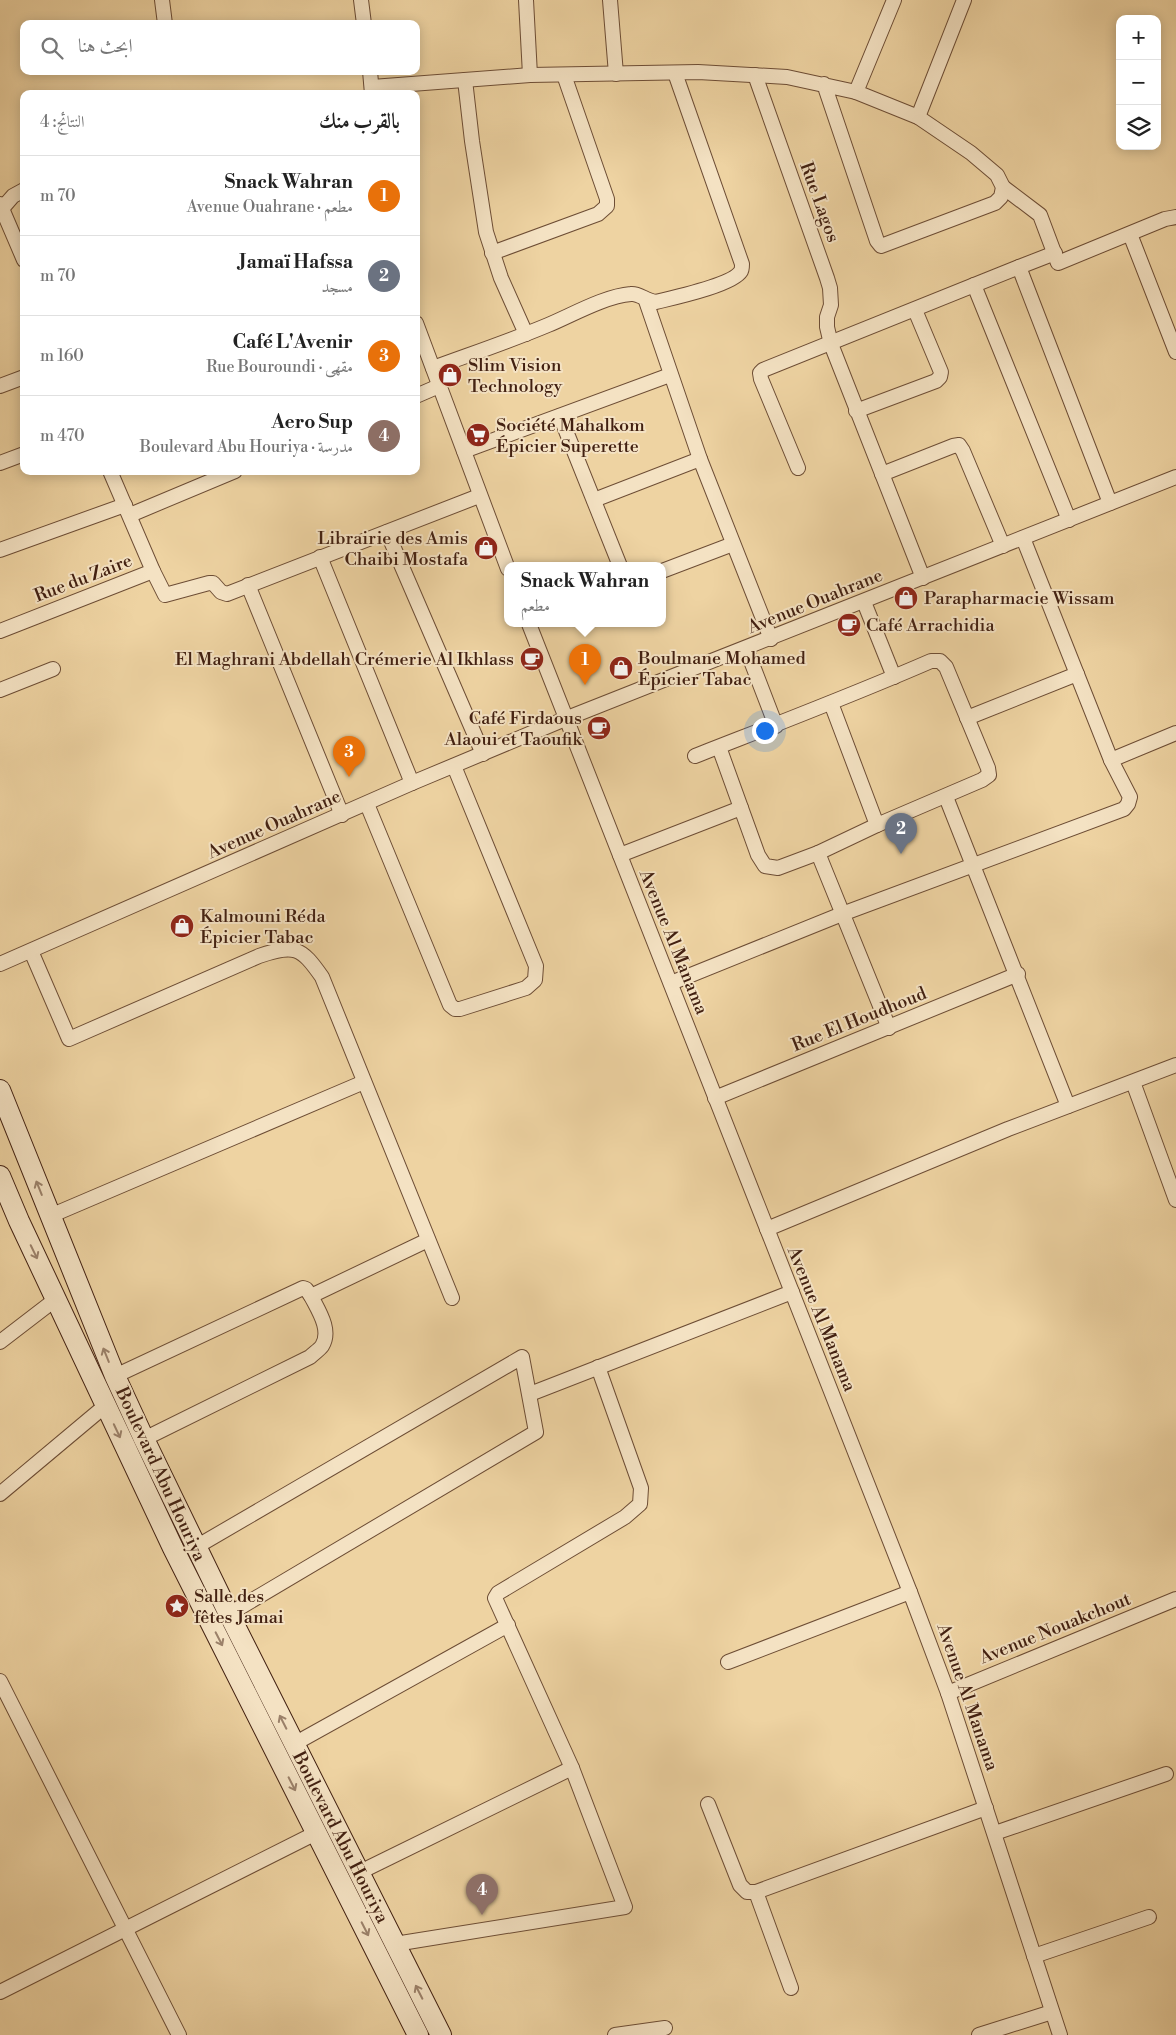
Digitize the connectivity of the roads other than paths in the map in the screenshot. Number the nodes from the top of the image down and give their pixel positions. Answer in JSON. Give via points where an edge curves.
{"nodes":[{"id":1,"x":162,"y":0,"type":"edge"},
{"id":2,"x":361,"y":0,"type":"edge"},
{"id":3,"x":526,"y":0,"type":"edge"},
{"id":4,"x":610,"y":0,"type":"edge"},
{"id":5,"x":894,"y":0,"type":"edge"},
{"id":6,"x":964,"y":0,"type":"edge"},
{"id":7,"x":165,"y":20,"type":"edge"},
{"id":8,"x":364,"y":20,"type":"edge"},
{"id":9,"x":675,"y":73,"type":"junction"},
{"id":10,"x":616,"y":74,"type":"junction"},
{"id":11,"x":370,"y":75,"type":"edge"},
{"id":12,"x":530,"y":75,"type":"junction"},
{"id":13,"x":564,"y":75,"type":"junction"},
{"id":14,"x":755,"y":76,"type":"junction"},
{"id":15,"x":465,"y":80,"type":"junction"},
{"id":16,"x":824,"y":84,"type":"junction"},
{"id":17,"x":372,"y":90,"type":"edge"},
{"id":18,"x":856,"y":92,"type":"junction"},
{"id":19,"x":918,"y":117,"type":"junction"},
{"id":20,"x":1003,"y":187,"type":"junction"},
{"id":21,"x":20,"y":192,"type":"edge"},
{"id":22,"x":1,"y":208,"type":"edge"},
{"id":23,"x":1176,"y":217,"type":"edge"},
{"id":24,"x":1130,"y":234,"type":"junction"},
{"id":25,"x":20,"y":251,"type":"edge"},
{"id":26,"x":492,"y":253,"type":"junction"},
{"id":27,"x":1055,"y":253,"type":"junction"},
{"id":28,"x":1019,"y":268,"type":"junction"},
{"id":29,"x":974,"y":285,"type":"junction"},
{"id":30,"x":646,"y":301,"type":"junction"},
{"id":31,"x":914,"y":310,"type":"junction"},
{"id":32,"x":420,"y":334,"type":"edge"},
{"id":33,"x":526,"y":334,"type":"junction"},
{"id":34,"x":830,"y":344,"type":"junction"},
{"id":35,"x":1176,"y":352,"type":"edge"},
{"id":36,"x":433,"y":368,"type":"junction"},
{"id":37,"x":670,"y":375,"type":"junction"},
{"id":38,"x":20,"y":378,"type":"edge"},
{"id":39,"x":0,"y":384,"type":"edge"},
{"id":40,"x":439,"y":386,"type":"junction"},
{"id":41,"x":420,"y":394,"type":"edge"},
{"id":42,"x":856,"y":410,"type":"junction"},
{"id":43,"x":560,"y":416,"type":"junction"},
{"id":44,"x":464,"y":451,"type":"junction"},
{"id":45,"x":20,"y":456,"type":"edge"},
{"id":46,"x":700,"y":458,"type":"junction"},
{"id":47,"x":0,"y":463,"type":"edge"},
{"id":48,"x":798,"y":468,"type":"dead end"},
{"id":49,"x":882,"y":474,"type":"junction"},
{"id":50,"x":112,"y":475,"type":"edge"},
{"id":51,"x":224,"y":475,"type":"edge"},
{"id":52,"x":1176,"y":477,"type":"edge"},
{"id":53,"x":479,"y":496,"type":"junction"},
{"id":54,"x":594,"y":500,"type":"junction"},
{"id":55,"x":1110,"y":503,"type":"junction"},
{"id":56,"x":127,"y":510,"type":"junction"},
{"id":57,"x":1069,"y":520,"type":"junction"},
{"id":58,"x":387,"y":532,"type":"junction"},
{"id":59,"x":1024,"y":538,"type":"junction"},
{"id":60,"x":733,"y":544,"type":"junction"},
{"id":61,"x":1003,"y":546,"type":"junction"},
{"id":62,"x":0,"y":550,"type":"edge"},
{"id":63,"x":320,"y":558,"type":"junction"},
{"id":64,"x":505,"y":562,"type":"edge"},
{"id":65,"x":618,"y":562,"type":"edge"},
{"id":66,"x":666,"y":569,"type":"edge"},
{"id":67,"x":153,"y":571,"type":"junction"},
{"id":68,"x":923,"y":578,"type":"junction"},
{"id":69,"x":248,"y":585,"type":"junction"},
{"id":70,"x":864,"y":602,"type":"junction"},
{"id":71,"x":530,"y":627,"type":"edge"},
{"id":72,"x":0,"y":631,"type":"edge"},
{"id":73,"x":770,"y":639,"type":"junction"},
{"id":74,"x":746,"y":648,"type":"junction"},
{"id":75,"x":53,"y":669,"type":"dead end"},
{"id":76,"x":1077,"y":674,"type":"junction"},
{"id":77,"x":894,"y":677,"type":"junction"},
{"id":78,"x":0,"y":690,"type":"edge"},
{"id":79,"x":831,"y":703,"type":"junction"},
{"id":80,"x":967,"y":718,"type":"junction"},
{"id":81,"x":565,"y":719,"type":"junction"},
{"id":82,"x":776,"y":726,"type":"junction"},
{"id":83,"x":1176,"y":733,"type":"edge"},
{"id":84,"x":719,"y":747,"type":"junction"},
{"id":85,"x":483,"y":754,"type":"junction"},
{"id":86,"x":695,"y":756,"type":"dead end"},
{"id":87,"x":1111,"y":760,"type":"junction"},
{"id":88,"x":454,"y":766,"type":"junction"},
{"id":89,"x":412,"y":783,"type":"junction"},
{"id":90,"x":946,"y":797,"type":"junction"},
{"id":91,"x":367,"y":804,"type":"junction"},
{"id":92,"x":741,"y":808,"type":"junction"},
{"id":93,"x":342,"y":815,"type":"junction"},
{"id":94,"x":876,"y":825,"type":"junction"},
{"id":95,"x":818,"y":853,"type":"junction"},
{"id":96,"x":620,"y":855,"type":"junction"},
{"id":97,"x":974,"y":864,"type":"junction"},
{"id":98,"x":842,"y":914,"type":"junction"},
{"id":99,"x":31,"y":951,"type":"junction"},
{"id":100,"x":0,"y":964,"type":"edge"},
{"id":101,"x":1018,"y":974,"type":"junction"},
{"id":102,"x":671,"y":983,"type":"junction"},
{"id":103,"x":889,"y":1028,"type":"junction"},
{"id":104,"x":1176,"y":1065,"type":"edge"},
{"id":105,"x":364,"y":1082,"type":"junction"},
{"id":106,"x":1133,"y":1082,"type":"junction"},
{"id":107,"x":0,"y":1090,"type":"edge"},
{"id":108,"x":715,"y":1098,"type":"junction"},
{"id":109,"x":1068,"y":1106,"type":"junction"},
{"id":110,"x":0,"y":1176,"type":"edge"},
{"id":111,"x":1176,"y":1200,"type":"edge"},
{"id":112,"x":50,"y":1216,"type":"junction"},
{"id":113,"x":766,"y":1229,"type":"junction"},
{"id":114,"x":428,"y":1240,"type":"junction"},
{"id":115,"x":792,"y":1292,"type":"junction"},
{"id":116,"x":310,"y":1296,"type":"junction"},
{"id":117,"x":56,"y":1298,"type":"junction"},
{"id":118,"x":452,"y":1298,"type":"dead end"},
{"id":119,"x":0,"y":1342,"type":"edge"},
{"id":120,"x":598,"y":1367,"type":"junction"},
{"id":121,"x":115,"y":1376,"type":"junction"},
{"id":122,"x":530,"y":1394,"type":"junction"},
{"id":123,"x":105,"y":1406,"type":"junction"},
{"id":124,"x":144,"y":1439,"type":"junction"},
{"id":125,"x":0,"y":1494,"type":"edge"},
{"id":126,"x":196,"y":1547,"type":"junction"},
{"id":127,"x":910,"y":1592,"type":"junction"},
{"id":128,"x":1176,"y":1599,"type":"edge"},
{"id":129,"x":228,"y":1614,"type":"junction"},
{"id":130,"x":508,"y":1625,"type":"junction"},
{"id":131,"x":728,"y":1662,"type":"dead end"},
{"id":132,"x":0,"y":1681,"type":"edge"},
{"id":133,"x":948,"y":1693,"type":"junction"},
{"id":134,"x":294,"y":1744,"type":"junction"},
{"id":135,"x":572,"y":1768,"type":"junction"},
{"id":136,"x":1166,"y":1774,"type":"dead end"},
{"id":137,"x":708,"y":1804,"type":"dead end"},
{"id":138,"x":986,"y":1808,"type":"junction"},
{"id":139,"x":316,"y":1833,"type":"junction"},
{"id":140,"x":995,"y":1833,"type":"junction"},
{"id":141,"x":360,"y":1872,"type":"junction"},
{"id":142,"x":756,"y":1892,"type":"junction"},
{"id":143,"x":1149,"y":1917,"type":"dead end"},
{"id":144,"x":126,"y":1929,"type":"junction"},
{"id":145,"x":395,"y":1944,"type":"junction"},
{"id":146,"x":1034,"y":1956,"type":"junction"},
{"id":147,"x":791,"y":1988,"type":"dead end"},
{"id":148,"x":0,"y":1992,"type":"edge"},
{"id":149,"x":1052,"y":2012,"type":"junction"},
{"id":150,"x":665,"y":2028,"type":"dead end"},
{"id":151,"x":179,"y":2035,"type":"edge"},
{"id":152,"x":418,"y":2035,"type":"edge"},
{"id":153,"x":441,"y":2035,"type":"edge"},
{"id":154,"x":615,"y":2035,"type":"edge"},
{"id":155,"x":979,"y":2035,"type":"edge"},
{"id":156,"x":1060,"y":2035,"type":"edge"}],
"edges":[{"from":1,"to":7,"type":"street"},
{"from":2,"to":8,"type":"street"},
{"from":3,"to":12,"type":"street"},
{"from":4,"to":10,"type":"street"},
{"from":5,"to":18,"type":"street"},
{"from":6,"to":19,"type":"street"},
{"from":9,"to":10,"type":"street"},
{"from":9,"to":14,"type":"street"},
{"from":9,"to":30,"type":"street","via":[[742,264],[741,271],[724,283],[656,302]]},
{"from":10,"to":13,"type":"street"},
{"from":11,"to":17,"type":"street"},
{"from":12,"to":13,"type":"street"},
{"from":12,"to":15,"type":"street"},
{"from":13,"to":26,"type":"street","via":[[607,206],[598,214]]},
{"from":14,"to":16,"type":"street","via":[[787,77]]},
{"from":14,"to":34,"type":"street","name":"Rue Lagos","via":[[830,288],[827,327]]},
{"from":15,"to":17,"type":"street"},
{"from":15,"to":26,"type":"street","via":[[481,204]]},
{"from":16,"to":18,"type":"street"},
{"from":16,"to":20,"type":"street","via":[[881,246],[995,202],[1001,197]]},
{"from":18,"to":19,"type":"street"},
{"from":19,"to":20,"type":"street","via":[[971,153],[997,176]]},
{"from":20,"to":27,"type":"street","via":[[1040,214]]},
{"from":21,"to":22,"type":"street"},
{"from":22,"to":25,"type":"street"},
{"from":23,"to":24,"type":"street"},
{"from":24,"to":27,"type":"street","via":[[1058,263]]},
{"from":24,"to":35,"type":"street"},
{"from":26,"to":33,"type":"street"},
{"from":27,"to":28,"type":"street"},
{"from":28,"to":29,"type":"street"},
{"from":28,"to":55,"type":"street"},
{"from":29,"to":31,"type":"street"},
{"from":29,"to":57,"type":"street"},
{"from":30,"to":33,"type":"street","via":[[633,293]]},
{"from":30,"to":37,"type":"street"},
{"from":31,"to":34,"type":"street"},
{"from":31,"to":42,"type":"street","via":[[940,376],[936,381]]},
{"from":32,"to":36,"type":"street"},
{"from":33,"to":36,"type":"street"},
{"from":34,"to":42,"type":"street","name":"Rue Lagos"},
{"from":34,"to":48,"type":"street","via":[[760,373]]},
{"from":36,"to":40,"type":"street"},
{"from":37,"to":43,"type":"street"},
{"from":37,"to":46,"type":"street"},
{"from":38,"to":39,"type":"street"},
{"from":40,"to":41,"type":"street"},
{"from":40,"to":44,"type":"street"},
{"from":42,"to":49,"type":"street","name":"Rue Lagos"},
{"from":43,"to":44,"type":"street"},
{"from":43,"to":54,"type":"street"},
{"from":44,"to":53,"type":"street"},
{"from":45,"to":47,"type":"street"},
{"from":46,"to":54,"type":"street"},
{"from":46,"to":60,"type":"street"},
{"from":49,"to":61,"type":"street","via":[[959,445]]},
{"from":49,"to":68,"type":"street","name":"Rue Lagos"},
{"from":50,"to":56,"type":"street"},
{"from":51,"to":56,"type":"street"},
{"from":52,"to":55,"type":"street","name":"Avenue Ouahrane"},
{"from":53,"to":58,"type":"street"},
{"from":53,"to":64,"type":"street"},
{"from":54,"to":65,"type":"street"},
{"from":55,"to":57,"type":"street","name":"Avenue Ouahrane"},
{"from":56,"to":62,"type":"street"},
{"from":56,"to":67,"type":"street"},
{"from":57,"to":59,"type":"street","name":"Avenue Ouahrane"},
{"from":58,"to":63,"type":"street"},
{"from":58,"to":85,"type":"street"},
{"from":59,"to":61,"type":"street","name":"Avenue Ouahrane"},
{"from":59,"to":76,"type":"street"},
{"from":60,"to":66,"type":"street"},
{"from":60,"to":73,"type":"street"},
{"from":61,"to":68,"type":"street","name":"Avenue Ouahrane"},
{"from":63,"to":69,"type":"street"},
{"from":63,"to":89,"type":"street"},
{"from":67,"to":69,"type":"street","via":[[165,594],[209,583],[214,583],[224,593]]},
{"from":67,"to":72,"type":"street","name":"Rue du Zaire"},
{"from":68,"to":70,"type":"street","name":"Avenue Ouahrane"},
{"from":69,"to":93,"type":"street"},
{"from":70,"to":73,"type":"street","name":"Avenue Ouahrane"},
{"from":70,"to":77,"type":"street"},
{"from":71,"to":81,"type":"street","name":"Avenue Al Manama"},
{"from":73,"to":74,"type":"street","name":"Avenue Ouahrane"},
{"from":74,"to":81,"type":"street","name":"Avenue Ouahrane"},
{"from":74,"to":82,"type":"street"},
{"from":75,"to":78,"type":"street"},
{"from":76,"to":80,"type":"street"},
{"from":76,"to":87,"type":"street"},
{"from":77,"to":79,"type":"street"},
{"from":77,"to":80,"type":"street","via":[[930,661],[940,661],[946,667]]},
{"from":79,"to":82,"type":"street"},
{"from":79,"to":94,"type":"street"},
{"from":80,"to":90,"type":"street","via":[[989,775]]},
{"from":81,"to":85,"type":"street","name":"Avenue Ouahrane"},
{"from":81,"to":96,"type":"street","name":"Avenue Al Manama"},
{"from":82,"to":84,"type":"street"},
{"from":83,"to":87,"type":"street"},
{"from":84,"to":86,"type":"street"},
{"from":84,"to":92,"type":"street"},
{"from":85,"to":88,"type":"street","name":"Avenue Ouahrane"},
{"from":87,"to":97,"type":"street","via":[[1130,798],[1124,809]]},
{"from":88,"to":89,"type":"street","name":"Avenue Ouahrane"},
{"from":88,"to":91,"type":"street","via":[[536,966],[535,980],[526,988],[460,1009],[450,1005]]},
{"from":89,"to":91,"type":"street","name":"Avenue Ouahrane"},
{"from":90,"to":94,"type":"street"},
{"from":90,"to":97,"type":"street"},
{"from":91,"to":93,"type":"street","name":"Avenue Ouahrane"},
{"from":92,"to":95,"type":"street","via":[[765,866],[778,868]]},
{"from":92,"to":96,"type":"street"},
{"from":93,"to":99,"type":"street","name":"Avenue Ouahrane"},
{"from":94,"to":95,"type":"street"},
{"from":95,"to":98,"type":"street"},
{"from":96,"to":102,"type":"street","name":"Avenue Al Manama"},
{"from":97,"to":98,"type":"street"},
{"from":97,"to":101,"type":"street"},
{"from":98,"to":102,"type":"street"},
{"from":98,"to":103,"type":"street"},
{"from":99,"to":100,"type":"street","name":"Avenue Ouahrane"},
{"from":99,"to":105,"type":"street","via":[[69,1039],[259,956],[291,949],[307,956],[322,977]]},
{"from":101,"to":103,"type":"street","name":"Rue El Houdhoud"},
{"from":101,"to":109,"type":"street"},
{"from":102,"to":108,"type":"street","name":"Avenue Al Manama"},
{"from":103,"to":108,"type":"street","name":"Rue El Houdhoud"},
{"from":104,"to":106,"type":"street"},
{"from":105,"to":112,"type":"street"},
{"from":105,"to":114,"type":"street"},
{"from":106,"to":109,"type":"street"},
{"from":106,"to":111,"type":"street"},
{"from":112,"to":107,"type":"main road","name":"Boulevard Abu Houriya","one_way":true},
{"from":108,"to":113,"type":"street","name":"Avenue Al Manama"},
{"from":109,"to":113,"type":"street"},
{"from":110,"to":117,"type":"main road","name":"Boulevard Abu Houriya","one_way":true},
{"from":121,"to":112,"type":"main road","name":"Boulevard Abu Houriya","one_way":true},
{"from":113,"to":115,"type":"street","name":"Avenue Al Manama"},
{"from":114,"to":116,"type":"street"},
{"from":114,"to":118,"type":"street"},
{"from":115,"to":120,"type":"street"},
{"from":115,"to":127,"type":"street","name":"Avenue Al Manama"},
{"from":116,"to":121,"type":"street","via":[[303,1288]]},
{"from":116,"to":124,"type":"street","via":[[324,1323],[326,1336],[322,1346],[310,1356]]},
{"from":117,"to":119,"type":"street"},
{"from":117,"to":123,"type":"main road","name":"Boulevard Abu Houriya"},
{"from":120,"to":122,"type":"street"},
{"from":120,"to":130,"type":"street","via":[[641,1488],[640,1504],[626,1518],[498,1593],[496,1602]]},
{"from":121,"to":124,"type":"main road","name":"Boulevard Abu Houriya"},
{"from":122,"to":126,"type":"street","via":[[522,1357]]},
{"from":122,"to":129,"type":"street","via":[[536,1432]]},
{"from":123,"to":125,"type":"street"},
{"from":123,"to":139,"type":"main road","name":"Boulevard Abu Houriya","one_way":true},
{"from":124,"to":126,"type":"main road","name":"Boulevard Abu Houriya"},
{"from":126,"to":129,"type":"main road","name":"Boulevard Abu Houriya"},
{"from":127,"to":131,"type":"street"},
{"from":127,"to":133,"type":"street","name":"Avenue Al Manama"},
{"from":128,"to":133,"type":"street","name":"Avenue Nouakchout"},
{"from":134,"to":129,"type":"main road","name":"Boulevard Abu Houriya","one_way":true},
{"from":130,"to":134,"type":"street"},
{"from":130,"to":135,"type":"street"},
{"from":132,"to":144,"type":"street"},
{"from":133,"to":138,"type":"street","name":"Avenue Al Manama"},
{"from":134,"to":141,"type":"main road","name":"Boulevard Abu Houriya"},
{"from":135,"to":141,"type":"street"},
{"from":135,"to":145,"type":"street","via":[[625,1907]]},
{"from":136,"to":140,"type":"street"},
{"from":137,"to":142,"type":"street","via":[[740,1885],[747,1892]]},
{"from":138,"to":140,"type":"street","name":"Avenue Al Manama"},
{"from":138,"to":142,"type":"street"},
{"from":139,"to":144,"type":"street"},
{"from":139,"to":152,"type":"main road","name":"Boulevard Abu Houriya","one_way":true},
{"from":140,"to":146,"type":"street","name":"Avenue Al Manama"},
{"from":141,"to":145,"type":"main road","name":"Boulevard Abu Houriya"},
{"from":142,"to":147,"type":"street"},
{"from":143,"to":146,"type":"street"},
{"from":144,"to":148,"type":"street"},
{"from":144,"to":151,"type":"street"},
{"from":153,"to":145,"type":"main road","name":"Boulevard Abu Houriya","one_way":true},
{"from":146,"to":149,"type":"street","name":"Avenue Al Manama"},
{"from":149,"to":155,"type":"street"},
{"from":149,"to":156,"type":"street","name":"Avenue Al Manama"},
{"from":150,"to":154,"type":"street"}]}
